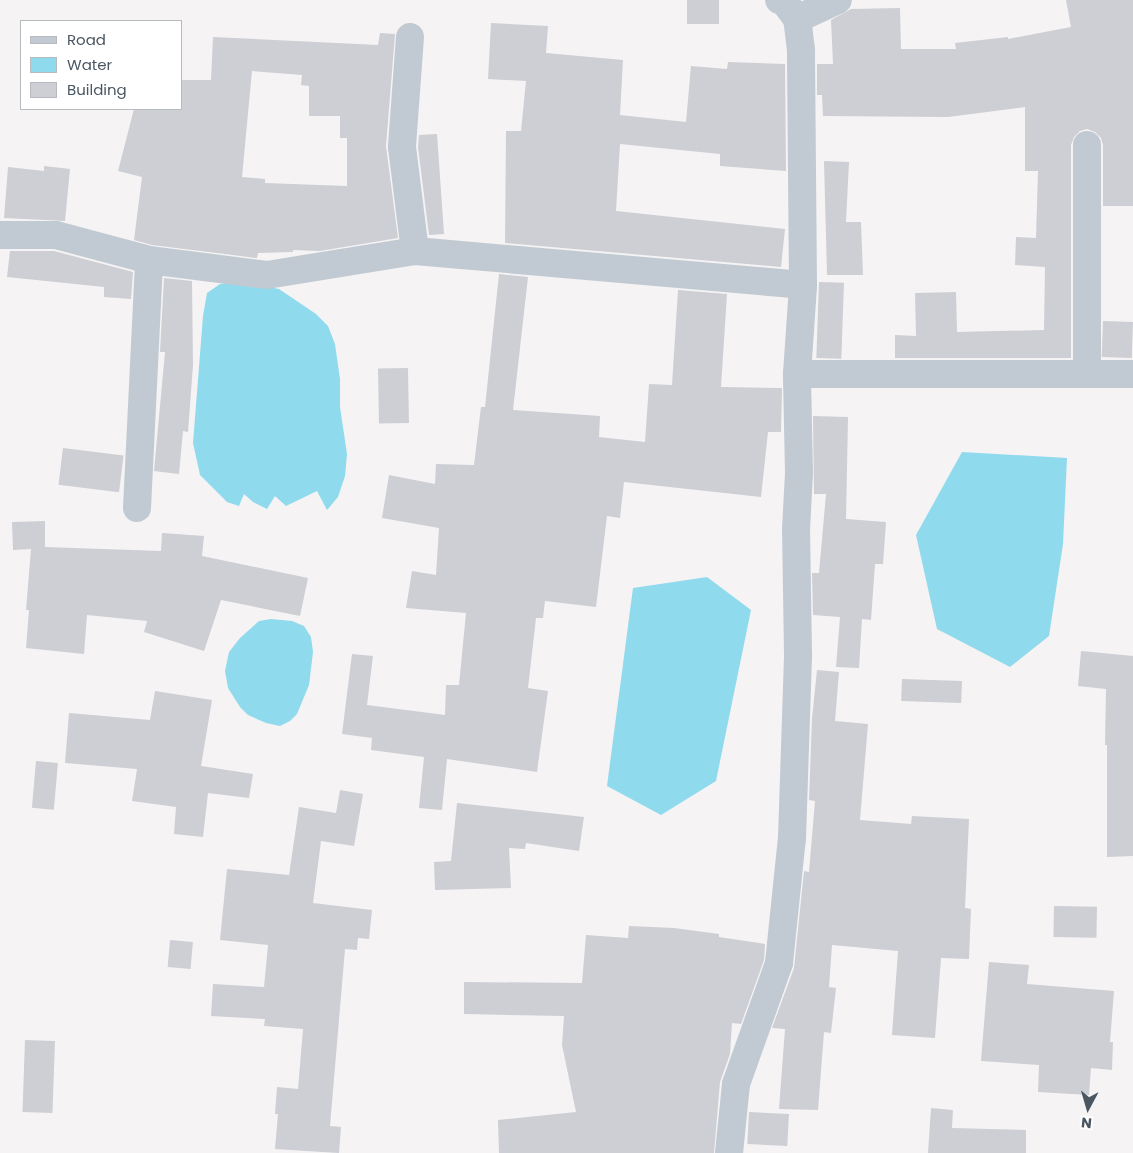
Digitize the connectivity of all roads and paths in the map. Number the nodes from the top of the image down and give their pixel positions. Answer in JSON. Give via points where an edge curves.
{"nodes":[{"id":1,"x":838,"y":0,"type":"edge"},
{"id":2,"x":788,"y":9,"type":"edge"},
{"id":3,"x":410,"y":37,"type":"dead end"},
{"id":4,"x":1087,"y":145,"type":"dead end"},
{"id":5,"x":0,"y":235,"type":"edge"},
{"id":6,"x":415,"y":252,"type":"junction"},
{"id":7,"x":149,"y":260,"type":"junction"},
{"id":8,"x":803,"y":285,"type":"junction"},
{"id":9,"x":797,"y":374,"type":"junction"},
{"id":10,"x":1087,"y":374,"type":"junction"},
{"id":11,"x":1133,"y":374,"type":"edge"},
{"id":12,"x":137,"y":508,"type":"dead end"},
{"id":13,"x":729,"y":1153,"type":"edge"}],
"edges":[{"from":1,"to":2,"type":"street"},
{"from":2,"to":8,"type":"street","via":[[801,50]]},
{"from":3,"to":6,"type":"street","via":[[402,146]]},
{"from":4,"to":10,"type":"street"},
{"from":5,"to":7,"type":"street","via":[[56,235]]},
{"from":6,"to":7,"type":"street","via":[[267,275]]},
{"from":6,"to":8,"type":"street"},
{"from":7,"to":12,"type":"street"},
{"from":8,"to":9,"type":"street"},
{"from":9,"to":10,"type":"street"},
{"from":9,"to":13,"type":"street","via":[[798,654],[792,838],[779,963],[736,1084]]},
{"from":10,"to":11,"type":"street"}]}
